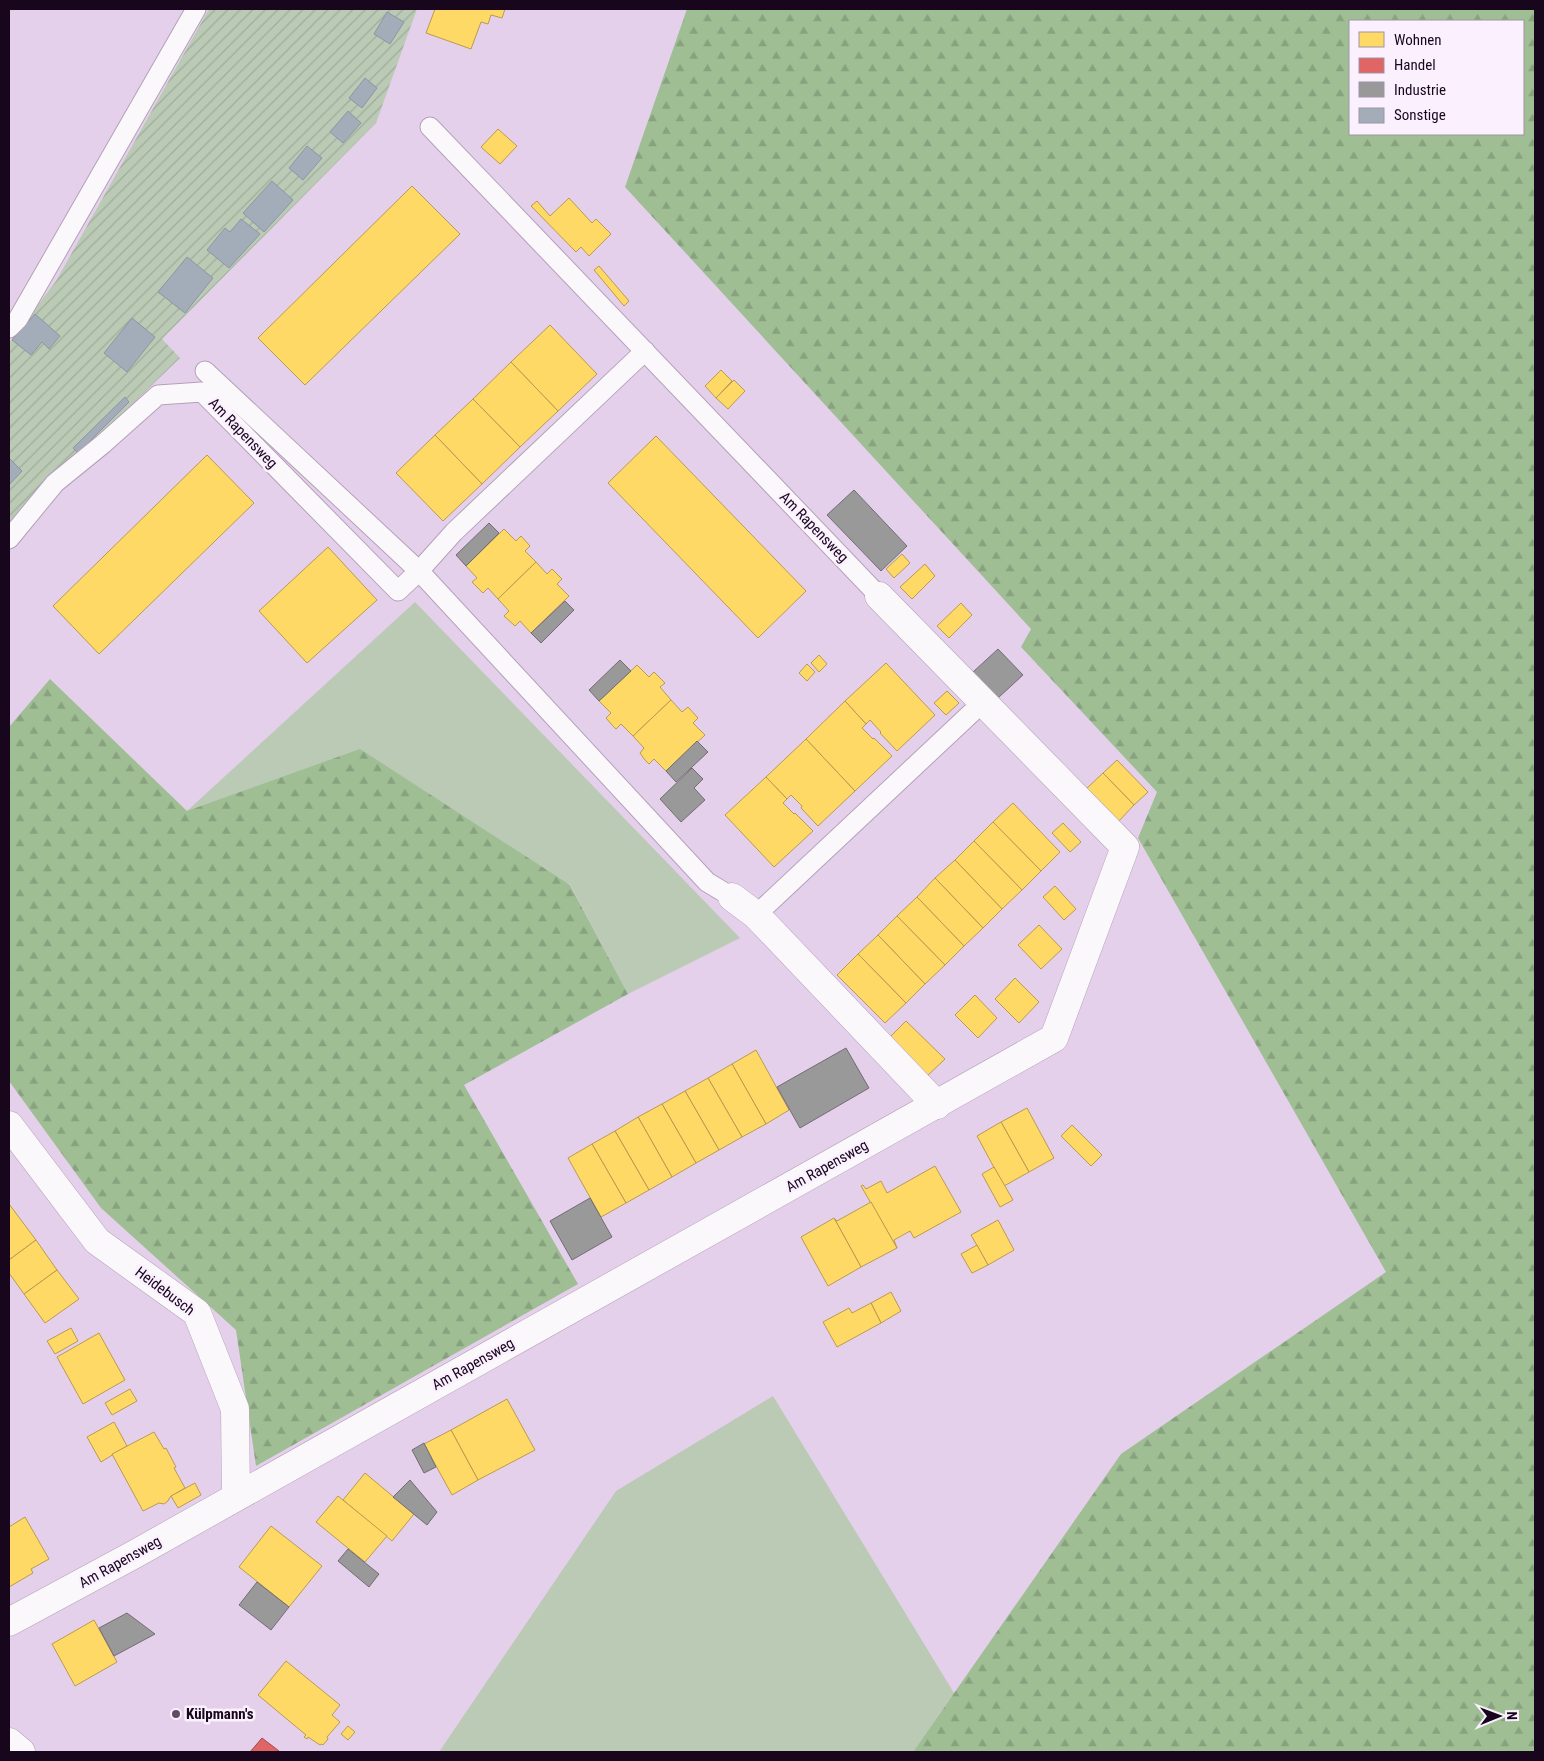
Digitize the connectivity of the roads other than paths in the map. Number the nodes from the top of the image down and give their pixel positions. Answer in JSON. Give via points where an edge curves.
{"nodes":[{"id":1,"x":196,"y":9,"type":"edge"},
{"id":2,"x":430,"y":126,"type":"dead end"},
{"id":3,"x":9,"y":328,"type":"edge"},
{"id":4,"x":645,"y":351,"type":"junction"},
{"id":5,"x":205,"y":371,"type":"dead end"},
{"id":6,"x":9,"y":539,"type":"edge"},
{"id":7,"x":419,"y":571,"type":"junction"},
{"id":8,"x":879,"y":596,"type":"joint"},
{"id":9,"x":982,"y":703,"type":"junction"},
{"id":10,"x":732,"y":897,"type":"joint"},
{"id":11,"x":756,"y":915,"type":"junction"},
{"id":12,"x":937,"y":1105,"type":"junction"},
{"id":13,"x":9,"y":1125,"type":"edge"},
{"id":14,"x":236,"y":1497,"type":"junction"},
{"id":15,"x":9,"y":1622,"type":"edge"},
{"id":16,"x":9,"y":1742,"type":"edge"},
{"id":17,"x":21,"y":1752,"type":"edge"}],
"edges":[{"from":1,"to":3,"type":"lane","via":[[18,319]]},
{"from":2,"to":4,"type":"lane","name":"Am Rapensweg"},
{"from":4,"to":7,"type":"lane","name":"Am Rapensweg","via":[[454,532]]},
{"from":4,"to":8,"type":"lane","name":"Am Rapensweg"},
{"from":5,"to":7,"type":"lane","name":"Am Rapensweg"},
{"from":6,"to":7,"type":"lane","name":"Am Rapensweg","via":[[55,483],[158,395],[202,392],[398,591]]},
{"from":7,"to":10,"type":"lane","name":"Am Rapensweg","via":[[707,882]]},
{"from":8,"to":9,"type":"street","name":"Am Rapensweg"},
{"from":9,"to":11,"type":"lane"},
{"from":9,"to":12,"type":"street","name":"Am Rapensweg","via":[[1132,850],[1054,1038]]},
{"from":10,"to":11,"type":"street","name":"Am Rapensweg"},
{"from":11,"to":12,"type":"street","name":"Am Rapensweg"},
{"from":12,"to":14,"type":"street","name":"Am Rapensweg"},
{"from":13,"to":14,"type":"street","name":"Heidebusch","via":[[97,1241],[197,1313],[235,1409]]},
{"from":14,"to":15,"type":"street","name":"Am Rapensweg"},
{"from":16,"to":17,"type":"street"}]}
